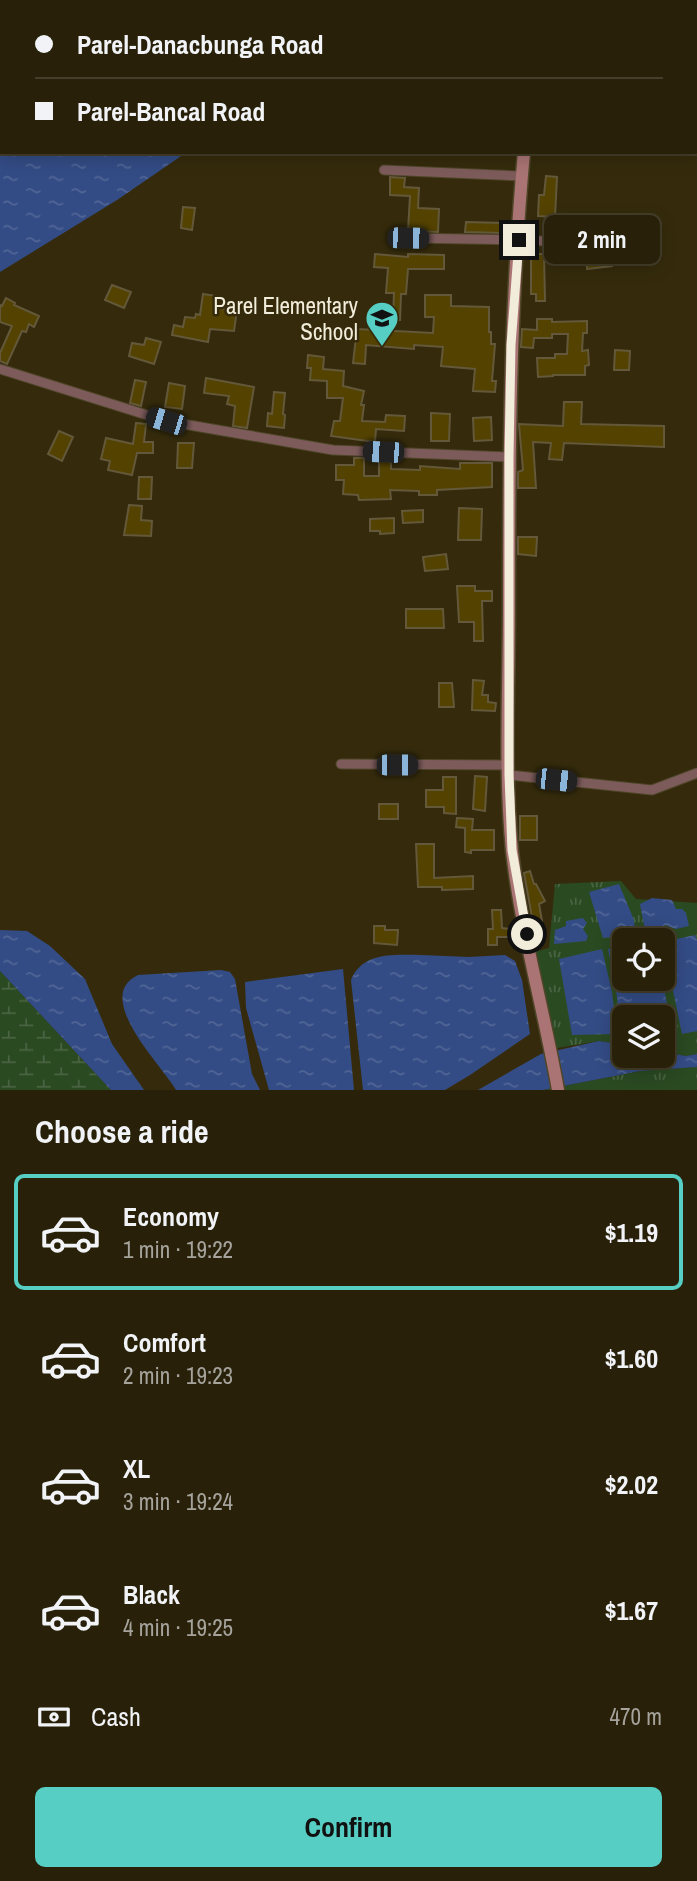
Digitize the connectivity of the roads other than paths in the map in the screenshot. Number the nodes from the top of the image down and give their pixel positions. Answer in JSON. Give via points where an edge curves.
{"nodes":[{"id":1,"x":524,"y":154,"type":"edge"},
{"id":2,"x":384,"y":170,"type":"dead end"},
{"id":3,"x":522,"y":176,"type":"junction"},
{"id":4,"x":408,"y":238,"type":"dead end"},
{"id":5,"x":519,"y":240,"type":"junction"},
{"id":6,"x":642,"y":245,"type":"dead end"},
{"id":7,"x":0,"y":369,"type":"edge"},
{"id":8,"x":509,"y":457,"type":"junction"},
{"id":9,"x":341,"y":764,"type":"dead end"},
{"id":10,"x":509,"y":770,"type":"junction"},
{"id":11,"x":697,"y":773,"type":"edge"},
{"id":12,"x":558,"y":1090,"type":"edge"}],
"edges":[{"from":1,"to":3,"type":"main road"},
{"from":2,"to":3,"type":"street"},
{"from":3,"to":5,"type":"main road"},
{"from":4,"to":5,"type":"street"},
{"from":5,"to":6,"type":"street"},
{"from":5,"to":8,"type":"main road"},
{"from":7,"to":8,"type":"street","via":[[179,423],[333,450]]},
{"from":8,"to":10,"type":"main road"},
{"from":9,"to":10,"type":"street"},
{"from":10,"to":11,"type":"street","via":[[652,790]]},
{"from":10,"to":12,"type":"main road","via":[[519,896]]}]}
